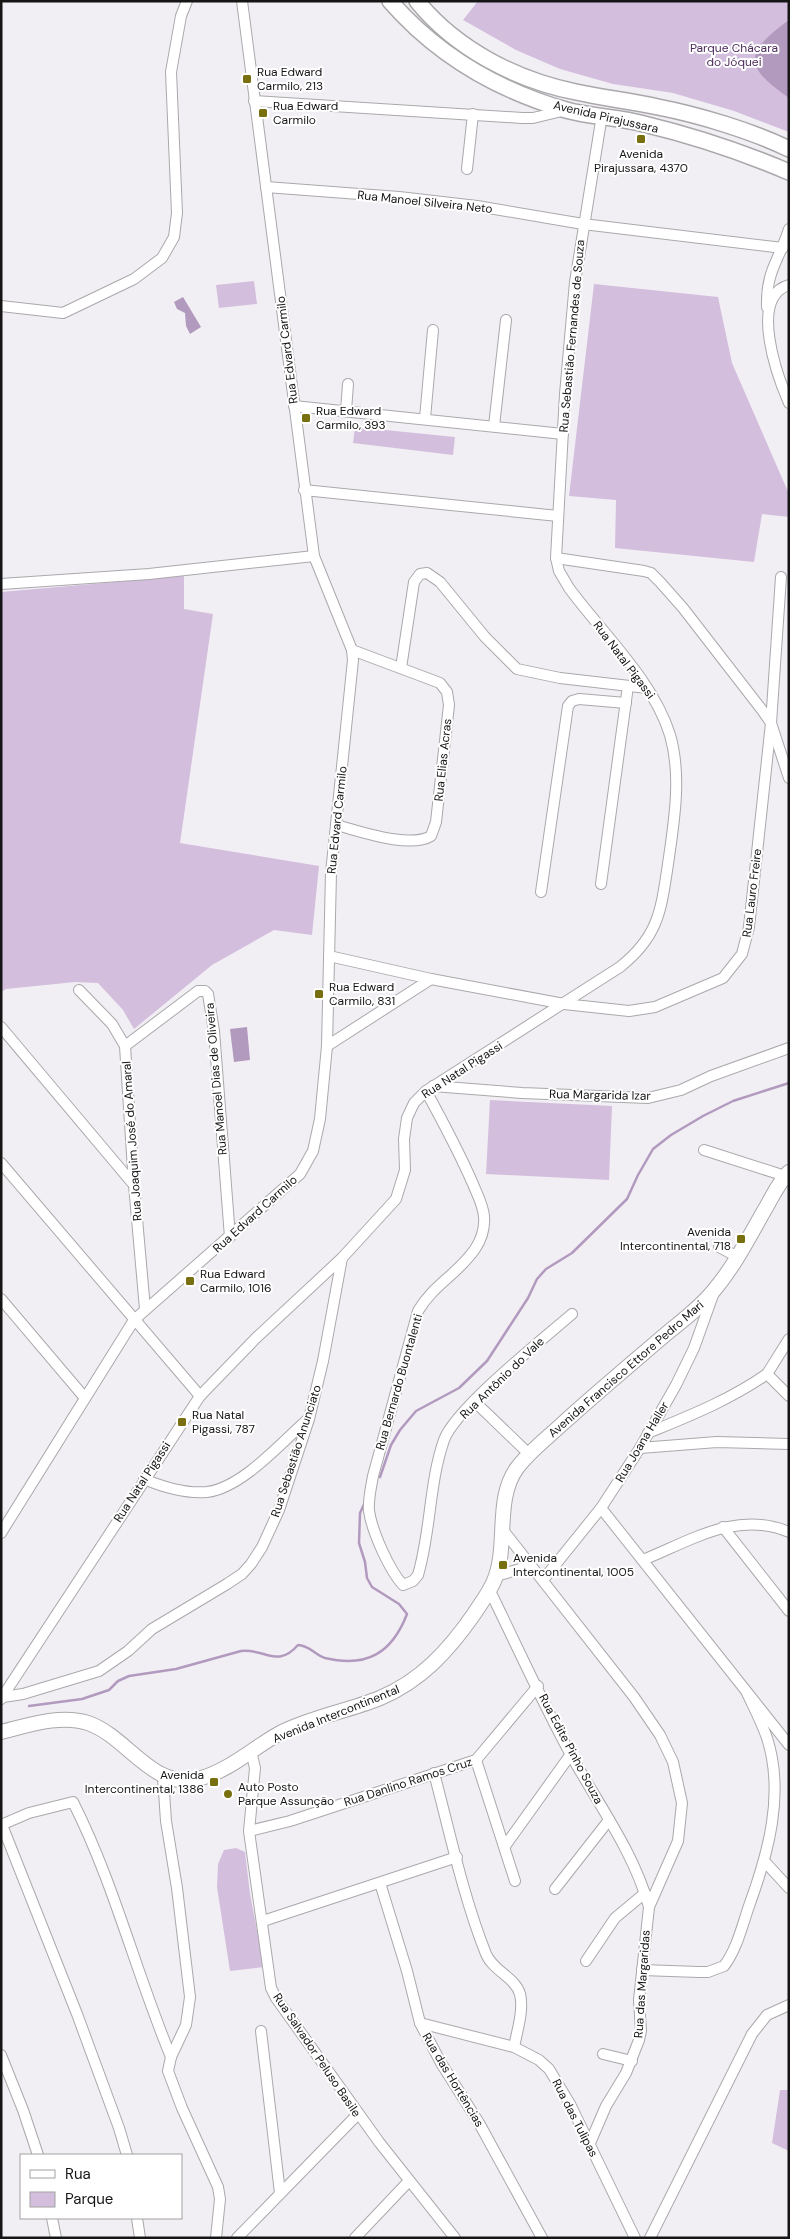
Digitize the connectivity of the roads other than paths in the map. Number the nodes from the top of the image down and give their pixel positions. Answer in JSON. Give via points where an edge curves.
{"nodes":[{"id":1,"x":187,"y":1,"type":"edge"},
{"id":2,"x":242,"y":1,"type":"edge"},
{"id":3,"x":390,"y":1,"type":"edge"},
{"id":4,"x":417,"y":4,"type":"edge"},
{"id":5,"x":254,"y":101,"type":"junction"},
{"id":6,"x":567,"y":110,"type":"junction"},
{"id":7,"x":472,"y":114,"type":"junction"},
{"id":8,"x":602,"y":115,"type":"junction"},
{"id":9,"x":789,"y":149,"type":"edge"},
{"id":10,"x":467,"y":169,"type":"dead end"},
{"id":11,"x":789,"y":172,"type":"edge"},
{"id":12,"x":266,"y":187,"type":"junction"},
{"id":13,"x":583,"y":224,"type":"junction"},
{"id":14,"x":789,"y":229,"type":"edge"},
{"id":15,"x":786,"y":251,"type":"edge"},
{"id":16,"x":789,"y":285,"type":"edge"},
{"id":17,"x":1,"y":306,"type":"edge"},
{"id":18,"x":768,"y":318,"type":"junction"},
{"id":19,"x":506,"y":320,"type":"dead end"},
{"id":20,"x":433,"y":330,"type":"dead end"},
{"id":21,"x":348,"y":384,"type":"dead end"},
{"id":22,"x":789,"y":403,"type":"edge"},
{"id":23,"x":294,"y":406,"type":"junction"},
{"id":24,"x":346,"y":411,"type":"junction"},
{"id":25,"x":425,"y":418,"type":"junction"},
{"id":26,"x":494,"y":426,"type":"junction"},
{"id":27,"x":563,"y":434,"type":"junction"},
{"id":28,"x":304,"y":490,"type":"junction"},
{"id":29,"x":558,"y":516,"type":"junction"},
{"id":30,"x":314,"y":556,"type":"junction"},
{"id":31,"x":556,"y":558,"type":"junction"},
{"id":32,"x":781,"y":576,"type":"dead end"},
{"id":33,"x":1,"y":584,"type":"edge"},
{"id":34,"x":352,"y":650,"type":"junction"},
{"id":35,"x":401,"y":668,"type":"junction"},
{"id":36,"x":628,"y":686,"type":"junction"},
{"id":37,"x":647,"y":688,"type":"junction"},
{"id":38,"x":626,"y":703,"type":"junction"},
{"id":39,"x":771,"y":723,"type":"junction"},
{"id":40,"x":789,"y":778,"type":"edge"},
{"id":41,"x":336,"y":825,"type":"junction"},
{"id":42,"x":601,"y":884,"type":"dead end"},
{"id":43,"x":541,"y":892,"type":"dead end"},
{"id":44,"x":329,"y":956,"type":"junction"},
{"id":45,"x":431,"y":979,"type":"junction"},
{"id":46,"x":79,"y":990,"type":"dead end"},
{"id":47,"x":564,"y":1004,"type":"junction"},
{"id":48,"x":1,"y":1027,"type":"edge"},
{"id":49,"x":125,"y":1046,"type":"junction"},
{"id":50,"x":327,"y":1046,"type":"junction"},
{"id":51,"x":789,"y":1048,"type":"edge"},
{"id":52,"x":429,"y":1089,"type":"junction"},
{"id":53,"x":704,"y":1150,"type":"dead end"},
{"id":54,"x":1,"y":1163,"type":"edge"},
{"id":55,"x":787,"y":1176,"type":"edge"},
{"id":56,"x":134,"y":1185,"type":"junction"},
{"id":57,"x":230,"y":1237,"type":"junction"},
{"id":58,"x":719,"y":1247,"type":"dead end"},
{"id":59,"x":738,"y":1257,"type":"junction"},
{"id":60,"x":342,"y":1258,"type":"junction"},
{"id":61,"x":715,"y":1290,"type":"junction"},
{"id":62,"x":1,"y":1299,"type":"edge"},
{"id":63,"x":146,"y":1310,"type":"junction"},
{"id":64,"x":572,"y":1314,"type":"dead end"},
{"id":65,"x":134,"y":1320,"type":"junction"},
{"id":66,"x":789,"y":1339,"type":"edge"},
{"id":67,"x":767,"y":1374,"type":"junction"},
{"id":68,"x":200,"y":1396,"type":"junction"},
{"id":69,"x":789,"y":1396,"type":"edge"},
{"id":70,"x":85,"y":1398,"type":"junction"},
{"id":71,"x":474,"y":1401,"type":"junction"},
{"id":72,"x":309,"y":1419,"type":"junction"},
{"id":73,"x":648,"y":1434,"type":"junction"},
{"id":74,"x":789,"y":1444,"type":"edge"},
{"id":75,"x":640,"y":1448,"type":"junction"},
{"id":76,"x":529,"y":1454,"type":"junction"},
{"id":77,"x":144,"y":1479,"type":"junction"},
{"id":78,"x":601,"y":1508,"type":"junction"},
{"id":79,"x":723,"y":1527,"type":"junction"},
{"id":80,"x":503,"y":1530,"type":"junction"},
{"id":81,"x":789,"y":1532,"type":"edge"},
{"id":82,"x":1,"y":1533,"type":"edge"},
{"id":83,"x":503,"y":1546,"type":"junction"},
{"id":84,"x":519,"y":1550,"type":"junction"},
{"id":85,"x":643,"y":1560,"type":"junction"},
{"id":86,"x":532,"y":1568,"type":"junction"},
{"id":87,"x":496,"y":1576,"type":"junction"},
{"id":88,"x":543,"y":1580,"type":"junction"},
{"id":89,"x":401,"y":1583,"type":"joint"},
{"id":90,"x":490,"y":1591,"type":"junction"},
{"id":91,"x":789,"y":1611,"type":"edge"},
{"id":92,"x":538,"y":1686,"type":"junction"},
{"id":93,"x":747,"y":1693,"type":"junction"},
{"id":94,"x":2,"y":1698,"type":"edge"},
{"id":95,"x":1,"y":1732,"type":"edge"},
{"id":96,"x":789,"y":1745,"type":"edge"},
{"id":97,"x":251,"y":1751,"type":"junction"},
{"id":98,"x":571,"y":1754,"type":"junction"},
{"id":99,"x":476,"y":1760,"type":"junction"},
{"id":100,"x":434,"y":1773,"type":"junction"},
{"id":101,"x":163,"y":1777,"type":"junction"},
{"id":102,"x":609,"y":1820,"type":"junction"},
{"id":103,"x":1,"y":1825,"type":"edge"},
{"id":104,"x":249,"y":1831,"type":"junction"},
{"id":105,"x":505,"y":1846,"type":"junction"},
{"id":106,"x":457,"y":1857,"type":"junction"},
{"id":107,"x":765,"y":1862,"type":"junction"},
{"id":108,"x":515,"y":1881,"type":"dead end"},
{"id":109,"x":380,"y":1883,"type":"junction"},
{"id":110,"x":789,"y":1888,"type":"edge"},
{"id":111,"x":555,"y":1889,"type":"dead end"},
{"id":112,"x":645,"y":1893,"type":"junction"},
{"id":113,"x":649,"y":1907,"type":"junction"},
{"id":114,"x":263,"y":1921,"type":"junction"},
{"id":115,"x":586,"y":1961,"type":"dead end"},
{"id":116,"x":642,"y":1970,"type":"junction"},
{"id":117,"x":789,"y":2005,"type":"edge"},
{"id":118,"x":420,"y":2023,"type":"junction"},
{"id":119,"x":261,"y":2031,"type":"dead end"},
{"id":120,"x":514,"y":2047,"type":"junction"},
{"id":121,"x":603,"y":2054,"type":"dead end"},
{"id":122,"x":1,"y":2055,"type":"edge"},
{"id":123,"x":171,"y":2057,"type":"junction"},
{"id":124,"x":632,"y":2061,"type":"junction"},
{"id":125,"x":358,"y":2114,"type":"junction"},
{"id":126,"x":590,"y":2143,"type":"junction"},
{"id":127,"x":38,"y":2154,"type":"edge"},
{"id":128,"x":126,"y":2154,"type":"edge"},
{"id":129,"x":409,"y":2181,"type":"junction"},
{"id":130,"x":280,"y":2193,"type":"junction"},
{"id":131,"x":52,"y":2219,"type":"edge"},
{"id":132,"x":137,"y":2219,"type":"edge"},
{"id":133,"x":56,"y":2238,"type":"edge"},
{"id":134,"x":140,"y":2238,"type":"edge"},
{"id":135,"x":216,"y":2238,"type":"edge"},
{"id":136,"x":238,"y":2238,"type":"edge"},
{"id":137,"x":355,"y":2238,"type":"edge"},
{"id":138,"x":455,"y":2238,"type":"edge"},
{"id":139,"x":542,"y":2238,"type":"edge"},
{"id":140,"x":635,"y":2238,"type":"edge"},
{"id":141,"x":650,"y":2238,"type":"edge"}],
"edges":[{"from":1,"to":17,"type":"street","via":[[181,16],[171,72],[177,213],[174,237],[162,258],[134,279],[63,312]]},
{"from":2,"to":5,"type":"street","name":"Rua Edvard Carmilo"},
{"from":3,"to":6,"type":"main road","name":"Avenida Pirajussara","via":[[451,58],[512,91]]},
{"from":4,"to":9,"type":"main road","name":"Avenida Pirajussara","via":[[437,24],[470,48],[524,77],[577,93],[688,114]]},
{"from":5,"to":7,"type":"street"},
{"from":5,"to":12,"type":"street","name":"Rua Edvard Carmilo"},
{"from":6,"to":7,"type":"street","via":[[533,118]]},
{"from":6,"to":8,"type":"main road","name":"Avenida Pirajussara"},
{"from":7,"to":10,"type":"street"},
{"from":8,"to":11,"type":"main road","name":"Avenida Pirajussara","via":[[743,153]]},
{"from":8,"to":13,"type":"street","name":"Rua Sebastião Fernandes de Souza"},
{"from":12,"to":13,"type":"street","name":"Rua Manoel Silveira Neto","via":[[477,206]]},
{"from":12,"to":23,"type":"street","name":"Rua Edvard Carmilo"},
{"from":13,"to":15,"type":"street","name":"Rua Manoel Silveira Neto"},
{"from":13,"to":27,"type":"street","name":"Rua Sebastião Fernandes de Souza"},
{"from":14,"to":15,"type":"street"},
{"from":15,"to":18,"type":"street","via":[[774,261],[769,278]]},
{"from":16,"to":18,"type":"street","via":[[775,294]]},
{"from":18,"to":22,"type":"street","via":[[774,362]]},
{"from":19,"to":26,"type":"street"},
{"from":20,"to":25,"type":"street"},
{"from":21,"to":24,"type":"street"},
{"from":23,"to":24,"type":"street"},
{"from":23,"to":28,"type":"street","name":"Rua Edvard Carmilo"},
{"from":24,"to":25,"type":"street"},
{"from":25,"to":26,"type":"street"},
{"from":26,"to":27,"type":"street"},
{"from":27,"to":29,"type":"street","name":"Rua Sebastião Fernandes de Souza"},
{"from":28,"to":29,"type":"street"},
{"from":28,"to":30,"type":"street","name":"Rua Edvard Carmilo"},
{"from":29,"to":31,"type":"street","name":"Rua Sebastião Fernandes de Souza"},
{"from":30,"to":33,"type":"street","via":[[149,574]]},
{"from":30,"to":34,"type":"street","name":"Rua Edvard Carmilo"},
{"from":31,"to":37,"type":"street","name":"Rua Natal Pigassi","via":[[569,588]]},
{"from":31,"to":39,"type":"street","via":[[651,574],[684,608]]},
{"from":32,"to":39,"type":"street","name":"Rua Lauro Freire"},
{"from":34,"to":35,"type":"street","name":"Rua Elias Acras"},
{"from":34,"to":41,"type":"street","name":"Rua Edvard Carmilo","via":[[351,695]]},
{"from":35,"to":36,"type":"street","via":[[414,582],[420,574],[427,573],[440,582],[485,637],[517,669],[532,674]]},
{"from":35,"to":41,"type":"street","name":"Rua Elias Acras","via":[[440,683],[448,697],[434,830],[426,839],[404,840]]},
{"from":36,"to":37,"type":"street"},
{"from":36,"to":38,"type":"street"},
{"from":37,"to":47,"type":"street","name":"Rua Natal Pigassi","via":[[664,719],[675,767],[674,820],[662,902],[653,932],[639,950],[620,967]]},
{"from":38,"to":42,"type":"street"},
{"from":38,"to":43,"type":"street","via":[[579,699],[568,706]]},
{"from":39,"to":40,"type":"street"},
{"from":39,"to":47,"type":"street","name":"Rua Lauro Freire","via":[[749,927],[737,963],[712,984],[655,1007],[629,1011]]},
{"from":41,"to":44,"type":"street","name":"Rua Edvard Carmilo"},
{"from":44,"to":45,"type":"street","name":"Rua Lauro Freire"},
{"from":44,"to":50,"type":"street","name":"Rua Edvard Carmilo"},
{"from":45,"to":47,"type":"street","name":"Rua Lauro Freire"},
{"from":45,"to":50,"type":"street"},
{"from":46,"to":49,"type":"street","name":"Rua Joaquim José do Amaral","via":[[112,1024]]},
{"from":47,"to":52,"type":"street","name":"Rua Natal Pigassi"},
{"from":48,"to":56,"type":"street"},
{"from":49,"to":56,"type":"street","name":"Rua Joaquim José do Amaral"},
{"from":49,"to":57,"type":"street","name":"Rua Manoel Dias de Oliveira","via":[[198,991],[208,994]]},
{"from":50,"to":57,"type":"street","name":"Rua Edvard Carmilo","via":[[320,1119],[309,1160],[294,1180]]},
{"from":51,"to":52,"type":"street","name":"Rua Margarida Izar","via":[[681,1090],[648,1098]]},
{"from":52,"to":60,"type":"street","name":"Rua Natal Pigassi","via":[[414,1103],[407,1118],[405,1170],[396,1199]]},
{"from":52,"to":89,"type":"street","name":"Rua Bernardo Buontalenti","via":[[481,1203],[484,1224],[481,1239],[468,1258],[434,1288],[418,1311],[373,1476],[369,1502],[372,1523]]},
{"from":53,"to":55,"type":"street"},
{"from":54,"to":65,"type":"street"},
{"from":55,"to":59,"type":"street","name":"Avenida Francisco Ettore Pedro Mari"},
{"from":56,"to":63,"type":"street","name":"Rua Joaquim José do Amaral"},
{"from":57,"to":63,"type":"street","name":"Rua Edvard Carmilo"},
{"from":58,"to":59,"type":"street"},
{"from":59,"to":61,"type":"street","name":"Avenida Francisco Ettore Pedro Mari"},
{"from":60,"to":68,"type":"street","name":"Rua Natal Pigassi","via":[[256,1338]]},
{"from":60,"to":72,"type":"street","name":"Rua Sebastião Anunciato"},
{"from":61,"to":73,"type":"street","name":"Rua Joana Haller","via":[[694,1348]]},
{"from":61,"to":76,"type":"street","name":"Avenida Francisco Ettore Pedro Mari"},
{"from":62,"to":70,"type":"street"},
{"from":63,"to":65,"type":"street","name":"Rua Edvard Carmilo"},
{"from":64,"to":71,"type":"street","name":"Rua Antônio do Vale"},
{"from":65,"to":68,"type":"street"},
{"from":65,"to":70,"type":"street","name":"Rua Edvard Carmilo"},
{"from":66,"to":67,"type":"street"},
{"from":67,"to":69,"type":"street"},
{"from":67,"to":73,"type":"street","via":[[746,1389]]},
{"from":68,"to":77,"type":"street","name":"Rua Natal Pigassi"},
{"from":70,"to":82,"type":"street","name":"Rua Edvard Carmilo"},
{"from":71,"to":76,"type":"street"},
{"from":71,"to":89,"type":"street","name":"Rua Antônio do Vale","via":[[444,1441],[418,1575],[410,1584],[405,1586]]},
{"from":72,"to":77,"type":"street","via":[[257,1464],[232,1483],[218,1489],[206,1492],[178,1490]]},
{"from":72,"to":94,"type":"street","name":"Rua Sebastião Anunciato","via":[[279,1510],[262,1547],[242,1574],[161,1622],[99,1671]]},
{"from":73,"to":75,"type":"street","name":"Rua Joana Haller"},
{"from":74,"to":75,"type":"street","via":[[717,1442]]},
{"from":75,"to":78,"type":"street","name":"Rua Joana Haller"},
{"from":76,"to":80,"type":"street","name":"Avenida Francisco Ettore Pedro Mari","via":[[512,1477]]},
{"from":77,"to":94,"type":"street","name":"Rua Natal Pigassi"},
{"from":78,"to":85,"type":"street"},
{"from":78,"to":88,"type":"street","name":"Rua Joana Haller"},
{"from":79,"to":81,"type":"street","via":[[752,1523]]},
{"from":79,"to":85,"type":"street"},
{"from":79,"to":91,"type":"street"},
{"from":80,"to":83,"type":"street","name":"Avenida Francisco Ettore Pedro Mari"},
{"from":80,"to":84,"type":"street","name":"Rua das Margaridas"},
{"from":83,"to":84,"type":"street"},
{"from":83,"to":87,"type":"street","name":"Avenida Intercontinental"},
{"from":84,"to":86,"type":"street","name":"Rua das Margaridas"},
{"from":85,"to":93,"type":"street"},
{"from":86,"to":87,"type":"street"},
{"from":86,"to":88,"type":"street","name":"Rua das Margaridas"},
{"from":87,"to":90,"type":"street","name":"Avenida Intercontinental"},
{"from":88,"to":113,"type":"street","name":"Rua das Margaridas","via":[[634,1697],[660,1735],[673,1762],[681,1794],[681,1823],[672,1858]]},
{"from":90,"to":92,"type":"street","name":"Rua Edite Pinho Souza"},
{"from":90,"to":97,"type":"street","name":"Avenida Intercontinental","via":[[446,1650],[420,1676],[381,1698],[281,1733]]},
{"from":92,"to":98,"type":"street","name":"Rua Edite Pinho Souza"},
{"from":92,"to":99,"type":"street","name":"Rua Danlino Ramos Cruz"},
{"from":93,"to":96,"type":"street"},
{"from":93,"to":107,"type":"street","via":[[767,1739],[774,1778],[773,1815]]},
{"from":95,"to":101,"type":"street","via":[[44,1722],[70,1720],[87,1723],[107,1732]]},
{"from":97,"to":101,"type":"street","name":"Avenida Intercontinental","via":[[208,1776],[180,1781]]},
{"from":97,"to":104,"type":"street","name":"Rua Salvador Peluso Basile","via":[[255,1768]]},
{"from":98,"to":102,"type":"street","name":"Rua Edite Pinho Souza"},
{"from":98,"to":105,"type":"street"},
{"from":99,"to":100,"type":"street","name":"Rua Danlino Ramos Cruz"},
{"from":99,"to":105,"type":"street"},
{"from":100,"to":104,"type":"street","name":"Rua Danlino Ramos Cruz","via":[[290,1821]]},
{"from":100,"to":106,"type":"street"},
{"from":101,"to":123,"type":"street","via":[[190,1997],[186,2025]]},
{"from":102,"to":111,"type":"street"},
{"from":102,"to":112,"type":"street","name":"Rua Edite Pinho Souza"},
{"from":103,"to":123,"type":"street","via":[[29,1813],[73,1802],[94,1846]]},
{"from":103,"to":128,"type":"street","via":[[77,2014]]},
{"from":104,"to":114,"type":"street","name":"Rua Salvador Peluso Basile"},
{"from":105,"to":108,"type":"street"},
{"from":106,"to":109,"type":"street"},
{"from":106,"to":120,"type":"street","via":[[487,1956],[520,1992]]},
{"from":107,"to":110,"type":"street"},
{"from":107,"to":116,"type":"street","via":[[724,1966],[708,1972]]},
{"from":109,"to":114,"type":"street"},
{"from":109,"to":118,"type":"street","name":"Rua das Hortências"},
{"from":112,"to":113,"type":"street","name":"Rua Edite Pinho Souza"},
{"from":112,"to":115,"type":"street","via":[[615,1918]]},
{"from":113,"to":116,"type":"street","name":"Rua das Margaridas"},
{"from":114,"to":125,"type":"street","name":"Rua Salvador Peluso Basile","via":[[276,1998]]},
{"from":116,"to":124,"type":"street","name":"Rua das Margaridas","via":[[641,2030]]},
{"from":117,"to":141,"type":"street","via":[[767,2015],[752,2034]]},
{"from":118,"to":120,"type":"street","name":"Rua das Tulipas"},
{"from":118,"to":139,"type":"street","name":"Rua das Hortências"},
{"from":119,"to":130,"type":"street"},
{"from":120,"to":126,"type":"street","name":"Rua das Tulipas","via":[[548,2069]]},
{"from":121,"to":124,"type":"street"},
{"from":122,"to":127,"type":"street"},
{"from":123,"to":135,"type":"street","via":[[168,2071],[171,2083],[220,2193]]},
{"from":124,"to":126,"type":"street","name":"Rua das Margaridas","via":[[606,2106]]},
{"from":125,"to":129,"type":"street","name":"Rua Salvador Peluso Basile"},
{"from":125,"to":130,"type":"street"},
{"from":126,"to":140,"type":"street","name":"Rua das Tulipas"},
{"from":129,"to":137,"type":"street"},
{"from":129,"to":138,"type":"street","name":"Rua Salvador Peluso Basile"},
{"from":130,"to":136,"type":"street"},
{"from":131,"to":133,"type":"street"},
{"from":132,"to":134,"type":"street"}]}
